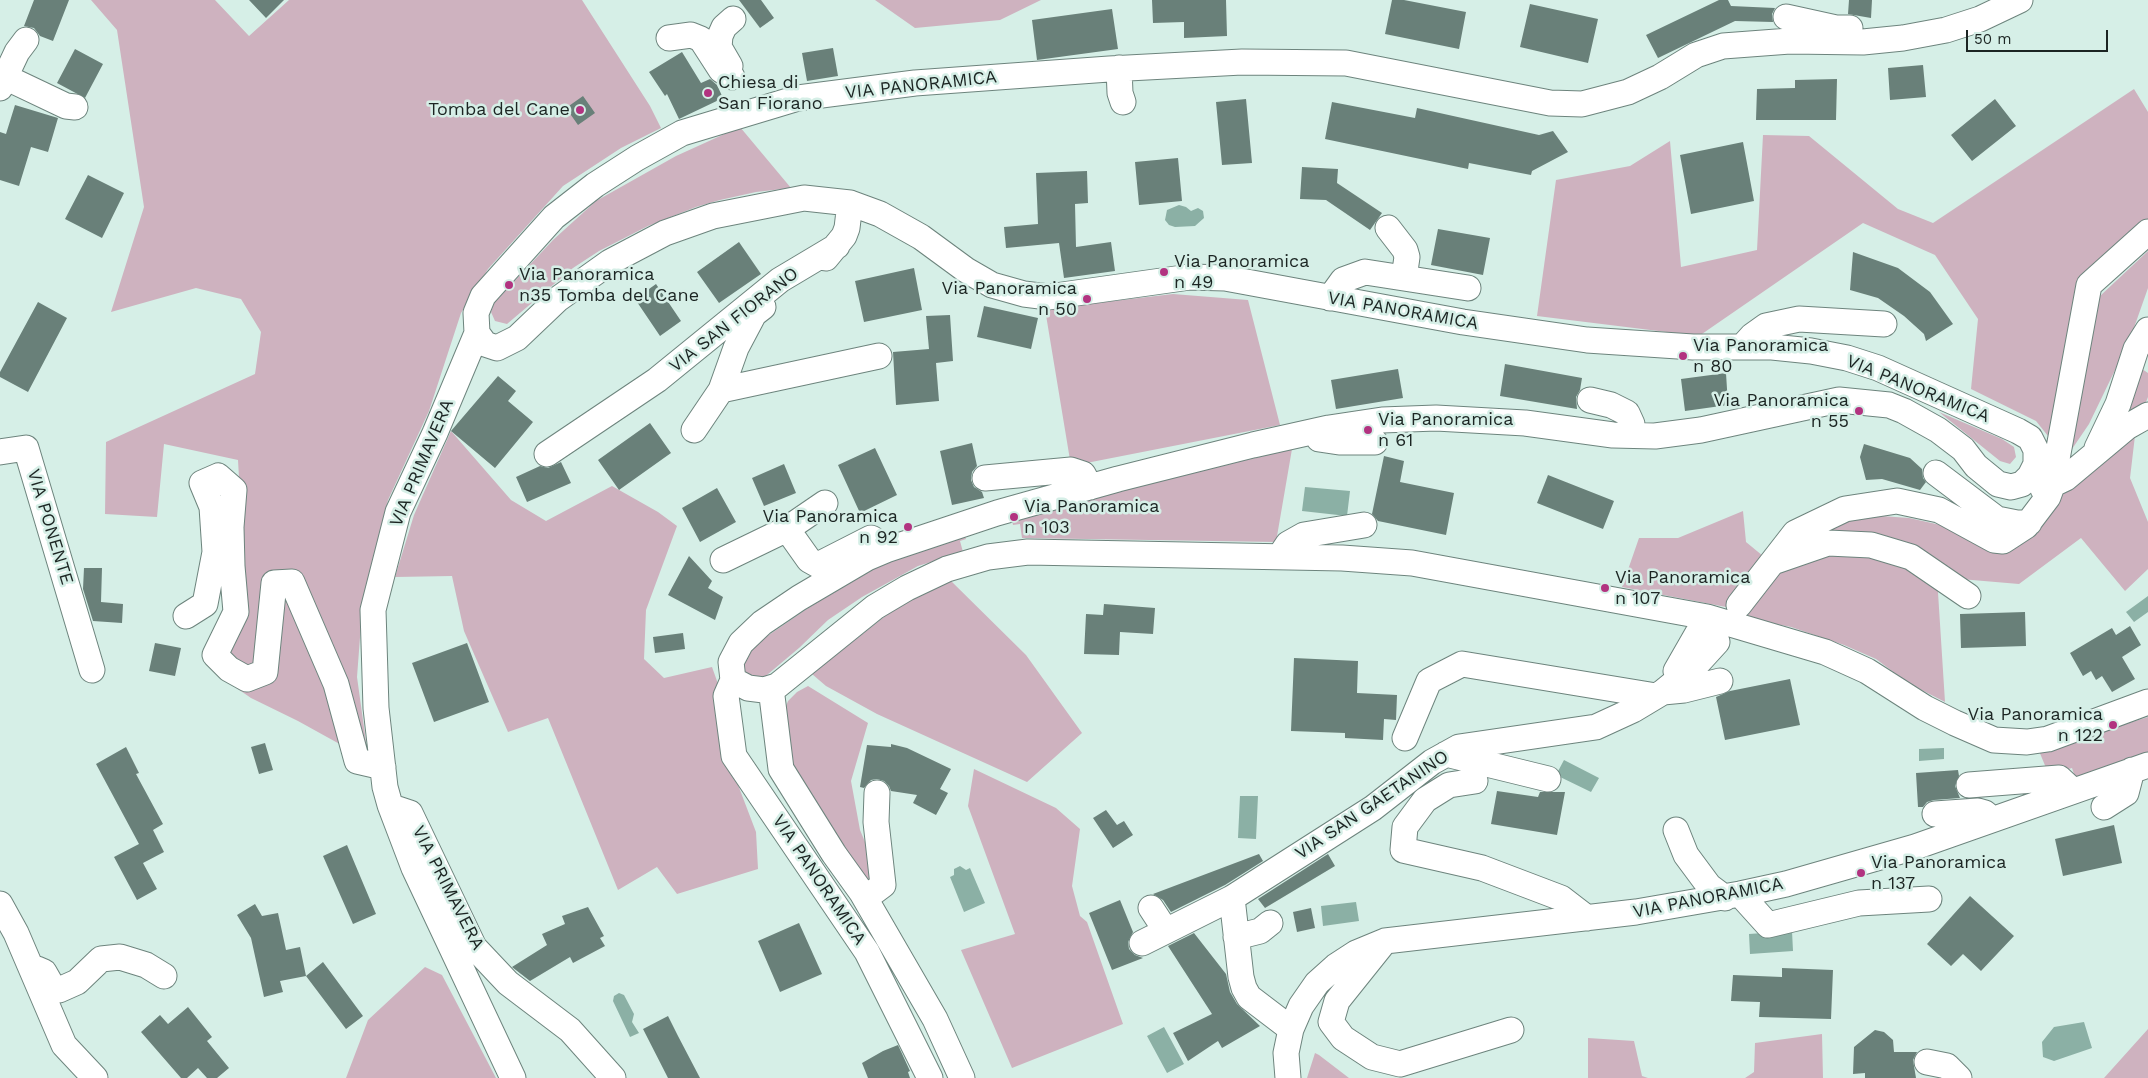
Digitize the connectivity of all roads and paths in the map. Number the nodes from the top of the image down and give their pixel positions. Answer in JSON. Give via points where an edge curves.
{"nodes":[{"id":1,"x":2020,"y":0,"type":"edge"},
{"id":2,"x":1786,"y":17,"type":"dead end"},
{"id":3,"x":733,"y":19,"type":"dead end"},
{"id":4,"x":1909,"y":37,"type":"junction"},
{"id":5,"x":669,"y":38,"type":"dead end"},
{"id":6,"x":26,"y":40,"type":"dead end"},
{"id":7,"x":1119,"y":68,"type":"junction"},
{"id":8,"x":737,"y":74,"type":"junction"},
{"id":9,"x":4,"y":79,"type":"edge"},
{"id":10,"x":1123,"y":102,"type":"dead end"},
{"id":11,"x":64,"y":104,"type":"dead end"},
{"id":12,"x":735,"y":116,"type":"junction"},
{"id":13,"x":850,"y":203,"type":"junction"},
{"id":14,"x":1388,"y":228,"type":"dead end"},
{"id":15,"x":2148,"y":232,"type":"edge"},
{"id":16,"x":837,"y":246,"type":"junction"},
{"id":17,"x":1404,"y":278,"type":"junction"},
{"id":18,"x":1468,"y":288,"type":"dead end"},
{"id":19,"x":1330,"y":298,"type":"junction"},
{"id":20,"x":1884,"y":324,"type":"dead end"},
{"id":21,"x":2148,"y":330,"type":"edge"},
{"id":22,"x":476,"y":333,"type":"junction"},
{"id":23,"x":1742,"y":347,"type":"junction"},
{"id":24,"x":879,"y":356,"type":"dead end"},
{"id":25,"x":721,"y":390,"type":"junction"},
{"id":26,"x":1590,"y":400,"type":"dead end"},
{"id":27,"x":2148,"y":415,"type":"edge"},
{"id":28,"x":694,"y":430,"type":"dead end"},
{"id":29,"x":1308,"y":433,"type":"junction"},
{"id":30,"x":1630,"y":435,"type":"junction"},
{"id":31,"x":1375,"y":442,"type":"dead end"},
{"id":32,"x":0,"y":452,"type":"edge"},
{"id":33,"x":546,"y":454,"type":"dead end"},
{"id":34,"x":2093,"y":454,"type":"junction"},
{"id":35,"x":1936,"y":473,"type":"dead end"},
{"id":36,"x":985,"y":478,"type":"dead end"},
{"id":37,"x":2022,"y":484,"type":"junction"},
{"id":38,"x":2052,"y":486,"type":"junction"},
{"id":39,"x":1090,"y":487,"type":"junction"},
{"id":40,"x":825,"y":503,"type":"dead end"},
{"id":41,"x":2029,"y":523,"type":"junction"},
{"id":42,"x":1364,"y":525,"type":"dead end"},
{"id":43,"x":787,"y":530,"type":"junction"},
{"id":44,"x":886,"y":550,"type":"junction"},
{"id":45,"x":1280,"y":556,"type":"junction"},
{"id":46,"x":723,"y":560,"type":"dead end"},
{"id":47,"x":1773,"y":562,"type":"junction"},
{"id":48,"x":1968,"y":596,"type":"dead end"},
{"id":49,"x":1739,"y":605,"type":"dead end"},
{"id":50,"x":186,"y":616,"type":"dead end"},
{"id":51,"x":1707,"y":617,"type":"junction"},
{"id":52,"x":1717,"y":642,"type":"dead end"},
{"id":53,"x":92,"y":670,"type":"dead end"},
{"id":54,"x":733,"y":680,"type":"junction"},
{"id":55,"x":1720,"y":681,"type":"dead end"},
{"id":56,"x":771,"y":688,"type":"junction"},
{"id":57,"x":1660,"y":694,"type":"junction"},
{"id":58,"x":2148,"y":702,"type":"edge"},
{"id":59,"x":1405,"y":738,"type":"dead end"},
{"id":60,"x":1446,"y":754,"type":"junction"},
{"id":61,"x":383,"y":767,"type":"junction"},
{"id":62,"x":2140,"y":768,"type":"edge"},
{"id":63,"x":1548,"y":779,"type":"dead end"},
{"id":64,"x":1475,"y":781,"type":"dead end"},
{"id":65,"x":1969,"y":785,"type":"dead end"},
{"id":66,"x":2073,"y":791,"type":"junction"},
{"id":67,"x":877,"y":794,"type":"dead end"},
{"id":68,"x":390,"y":805,"type":"junction"},
{"id":69,"x":2104,"y":807,"type":"dead end"},
{"id":70,"x":1935,"y":814,"type":"dead end"},
{"id":71,"x":1993,"y":820,"type":"junction"},
{"id":72,"x":1676,"y":830,"type":"dead end"},
{"id":73,"x":862,"y":893,"type":"junction"},
{"id":74,"x":1732,"y":896,"type":"junction"},
{"id":75,"x":1232,"y":898,"type":"junction"},
{"id":76,"x":1929,"y":900,"type":"dead end"},
{"id":77,"x":0,"y":904,"type":"edge"},
{"id":78,"x":1151,"y":908,"type":"dead end"},
{"id":79,"x":1587,"y":918,"type":"junction"},
{"id":80,"x":1270,"y":923,"type":"dead end"},
{"id":81,"x":8,"y":941,"type":"edge"},
{"id":82,"x":1386,"y":941,"type":"junction"},
{"id":83,"x":1230,"y":942,"type":"junction"},
{"id":84,"x":30,"y":966,"type":"junction"},
{"id":85,"x":164,"y":976,"type":"dead end"},
{"id":86,"x":1291,"y":1029,"type":"junction"},
{"id":87,"x":1511,"y":1030,"type":"dead end"},
{"id":88,"x":1927,"y":1062,"type":"dead end"},
{"id":89,"x":95,"y":1078,"type":"edge"},
{"id":90,"x":513,"y":1078,"type":"edge"},
{"id":91,"x":613,"y":1078,"type":"edge"},
{"id":92,"x":930,"y":1078,"type":"edge"},
{"id":93,"x":962,"y":1078,"type":"edge"},
{"id":94,"x":1288,"y":1078,"type":"edge"},
{"id":95,"x":1959,"y":1078,"type":"edge"}],
"edges":[{"from":1,"to":4,"type":"street","name":"VIA PANORAMICA","via":[[1963,25]]},
{"from":2,"to":4,"type":"street","via":[[1836,28],[1897,27]]},
{"from":3,"to":8,"type":"street","via":[[724,27],[720,47]]},
{"from":4,"to":7,"type":"street","name":"VIA PANORAMICA","via":[[1863,42],[1790,41],[1723,46],[1696,56],[1628,92],[1582,104],[1550,103],[1346,64],[1242,62]]},
{"from":5,"to":8,"type":"street","via":[[691,35],[700,39],[721,70]]},
{"from":6,"to":9,"type":"street"},
{"from":7,"to":10,"type":"street"},
{"from":7,"to":12,"type":"street","name":"VIA PANORAMICA","via":[[886,87],[798,98]]},
{"from":8,"to":12,"type":"street","via":[[730,87]]},
{"from":9,"to":11,"type":"street"},
{"from":12,"to":22,"type":"street","name":"VIA PANORAMICA","via":[[682,134],[637,158],[595,184],[554,218],[483,296],[476,313]]},
{"from":13,"to":16,"type":"street","name":"VIA SAN FIORANO","via":[[847,228]]},
{"from":13,"to":19,"type":"street","name":"VIA PANORAMICA","via":[[880,214],[921,237],[966,270],[992,284],[1024,294],[1048,296],[1190,277],[1225,278]]},
{"from":13,"to":22,"type":"street","name":"VIA PANORAMICA","via":[[804,198],[705,219],[665,233],[610,262],[558,299],[517,338],[497,348],[485,344]]},
{"from":14,"to":17,"type":"street","via":[[1405,250]]},
{"from":15,"to":38,"type":"street","via":[[2089,285]]},
{"from":16,"to":25,"type":"street","name":"VIA SAN FIORANO","via":[[830,255],[754,314],[736,348]]},
{"from":16,"to":33,"type":"street","name":"VIA SAN FIORANO","via":[[780,280],[657,380]]},
{"from":17,"to":18,"type":"street"},
{"from":17,"to":19,"type":"street","via":[[1365,272],[1343,280]]},
{"from":19,"to":23,"type":"street","name":"VIA PANORAMICA","via":[[1587,340]]},
{"from":20,"to":23,"type":"street","via":[[1799,319],[1766,326]]},
{"from":21,"to":34,"type":"street","via":[[2136,349],[2118,404]]},
{"from":22,"to":61,"type":"street","name":"VIA PRIMAVERA","via":[[398,512],[373,610],[376,708]]},
{"from":23,"to":37,"type":"street","name":"VIA PANORAMICA","via":[[1811,350],[1847,358],[1878,368],[2018,431],[2030,438],[2036,450],[2036,464]]},
{"from":24,"to":25,"type":"street"},
{"from":25,"to":28,"type":"street","name":"VIA SAN FIORANO"},
{"from":26,"to":30,"type":"street","via":[[1611,405],[1627,414],[1632,424]]},
{"from":27,"to":34,"type":"street"},
{"from":29,"to":30,"type":"street","name":"VIA PANORAMICA","via":[[1382,420],[1436,418],[1525,423]]},
{"from":29,"to":31,"type":"street","via":[[1321,440]]},
{"from":29,"to":39,"type":"street","name":"VIA PANORAMICA"},
{"from":30,"to":37,"type":"street","name":"VIA PANORAMICA","via":[[1655,436],[1701,430],[1839,400],[1889,404],[1938,430],[1998,484],[2011,487]]},
{"from":32,"to":53,"type":"street","name":"VIA PONENTE","via":[[37,445]]},
{"from":34,"to":38,"type":"street"},
{"from":35,"to":41,"type":"street","via":[[1998,519]]},
{"from":36,"to":39,"type":"street","via":[[1071,470],[1083,474]]},
{"from":37,"to":38,"type":"street","via":[[2032,490]]},
{"from":38,"to":41,"type":"street"},
{"from":39,"to":44,"type":"street","name":"VIA PANORAMICA","via":[[997,513]]},
{"from":40,"to":43,"type":"street"},
{"from":41,"to":47,"type":"street","via":[[2003,541],[1994,540],[1939,510],[1897,501],[1845,509],[1795,533]]},
{"from":42,"to":45,"type":"street","via":[[1304,534],[1288,544]]},
{"from":43,"to":44,"type":"street","via":[[809,560],[818,564],[871,538]]},
{"from":43,"to":46,"type":"street"},
{"from":44,"to":54,"type":"street","name":"VIA PANORAMICA","via":[[799,598],[762,623],[741,643],[731,662]]},
{"from":45,"to":51,"type":"street","via":[[1412,564]]},
{"from":45,"to":56,"type":"street","via":[[1028,552],[988,557],[947,569],[875,607],[789,678]]},
{"from":47,"to":48,"type":"street","via":[[1828,542],[1871,545],[1911,557]]},
{"from":47,"to":49,"type":"street"},
{"from":50,"to":61,"type":"street","via":[[205,604],[215,552],[212,507],[202,483],[218,476],[234,490],[231,527],[236,612],[215,655],[246,679],[265,672],[274,583],[292,582],[336,684],[357,761]]},
{"from":51,"to":57,"type":"street","name":"VIA SAN GAETANINO"},
{"from":51,"to":58,"type":"street","via":[[1825,652],[1867,671],[1948,719],[1994,740],[2027,742],[2048,739]]},
{"from":52,"to":57,"type":"street","name":"VIA SAN GAETANINO","via":[[1696,665]]},
{"from":54,"to":56,"type":"street","via":[[748,688]]},
{"from":54,"to":92,"type":"street","name":"VIA PANORAMICA","via":[[726,696],[734,756],[867,952]]},
{"from":55,"to":57,"type":"street"},
{"from":56,"to":73,"type":"street","via":[[781,769]]},
{"from":57,"to":59,"type":"street","via":[[1462,664],[1429,681]]},
{"from":57,"to":60,"type":"street","name":"VIA SAN GAETANINO","via":[[1596,726],[1459,747]]},
{"from":60,"to":63,"type":"street"},
{"from":60,"to":75,"type":"street","name":"VIA SAN GAETANINO","via":[[1373,808]]},
{"from":61,"to":68,"type":"street","name":"VIA PRIMAVERA"},
{"from":62,"to":66,"type":"street","name":"VIA PANORAMICA"},
{"from":62,"to":69,"type":"street","via":[[2126,793]]},
{"from":64,"to":79,"type":"street","via":[[1449,785],[1425,800],[1405,826],[1403,850],[1482,868],[1560,898]]},
{"from":65,"to":66,"type":"street","via":[[2059,778]]},
{"from":66,"to":71,"type":"street","name":"VIA PANORAMICA"},
{"from":67,"to":73,"type":"street","via":[[876,822],[883,885],[871,894]]},
{"from":68,"to":90,"type":"street","name":"VIA PRIMAVERA","via":[[414,868]]},
{"from":68,"to":91,"type":"street","name":"VIA PRIMAVERA","via":[[410,813],[474,947],[508,982],[570,1030]]},
{"from":70,"to":71,"type":"street","via":[[1978,811]]},
{"from":71,"to":74,"type":"street","name":"VIA PANORAMICA","via":[[1888,855]]},
{"from":72,"to":74,"type":"street","via":[[1686,855],[1709,886]]},
{"from":73,"to":93,"type":"street","via":[[935,1019]]},
{"from":74,"to":76,"type":"street","via":[[1768,925],[1859,903]]},
{"from":74,"to":79,"type":"street","name":"VIA PANORAMICA"},
{"from":75,"to":78,"type":"street","name":"VIA SAN GAETANINO","via":[[1154,938]]},
{"from":75,"to":83,"type":"street"},
{"from":77,"to":81,"type":"street"},
{"from":79,"to":82,"type":"street","name":"VIA PANORAMICA"},
{"from":80,"to":83,"type":"street","via":[[1260,931]]},
{"from":81,"to":84,"type":"street"},
{"from":82,"to":86,"type":"street","name":"VIA PANORAMICA","via":[[1356,953],[1317,983],[1300,1006]]},
{"from":82,"to":87,"type":"street","via":[[1337,1001],[1331,1022],[1344,1038],[1372,1057],[1400,1064]]},
{"from":83,"to":86,"type":"street","via":[[1249,997]]},
{"from":84,"to":85,"type":"street","via":[[44,972],[52,986],[59,990],[77,982],[101,959],[120,957],[146,965]]},
{"from":84,"to":89,"type":"street","via":[[64,1045]]},
{"from":86,"to":94,"type":"street","name":"VIA PANORAMICA","via":[[1286,1053]]},
{"from":88,"to":95,"type":"street","via":[[1947,1066]]}]}
